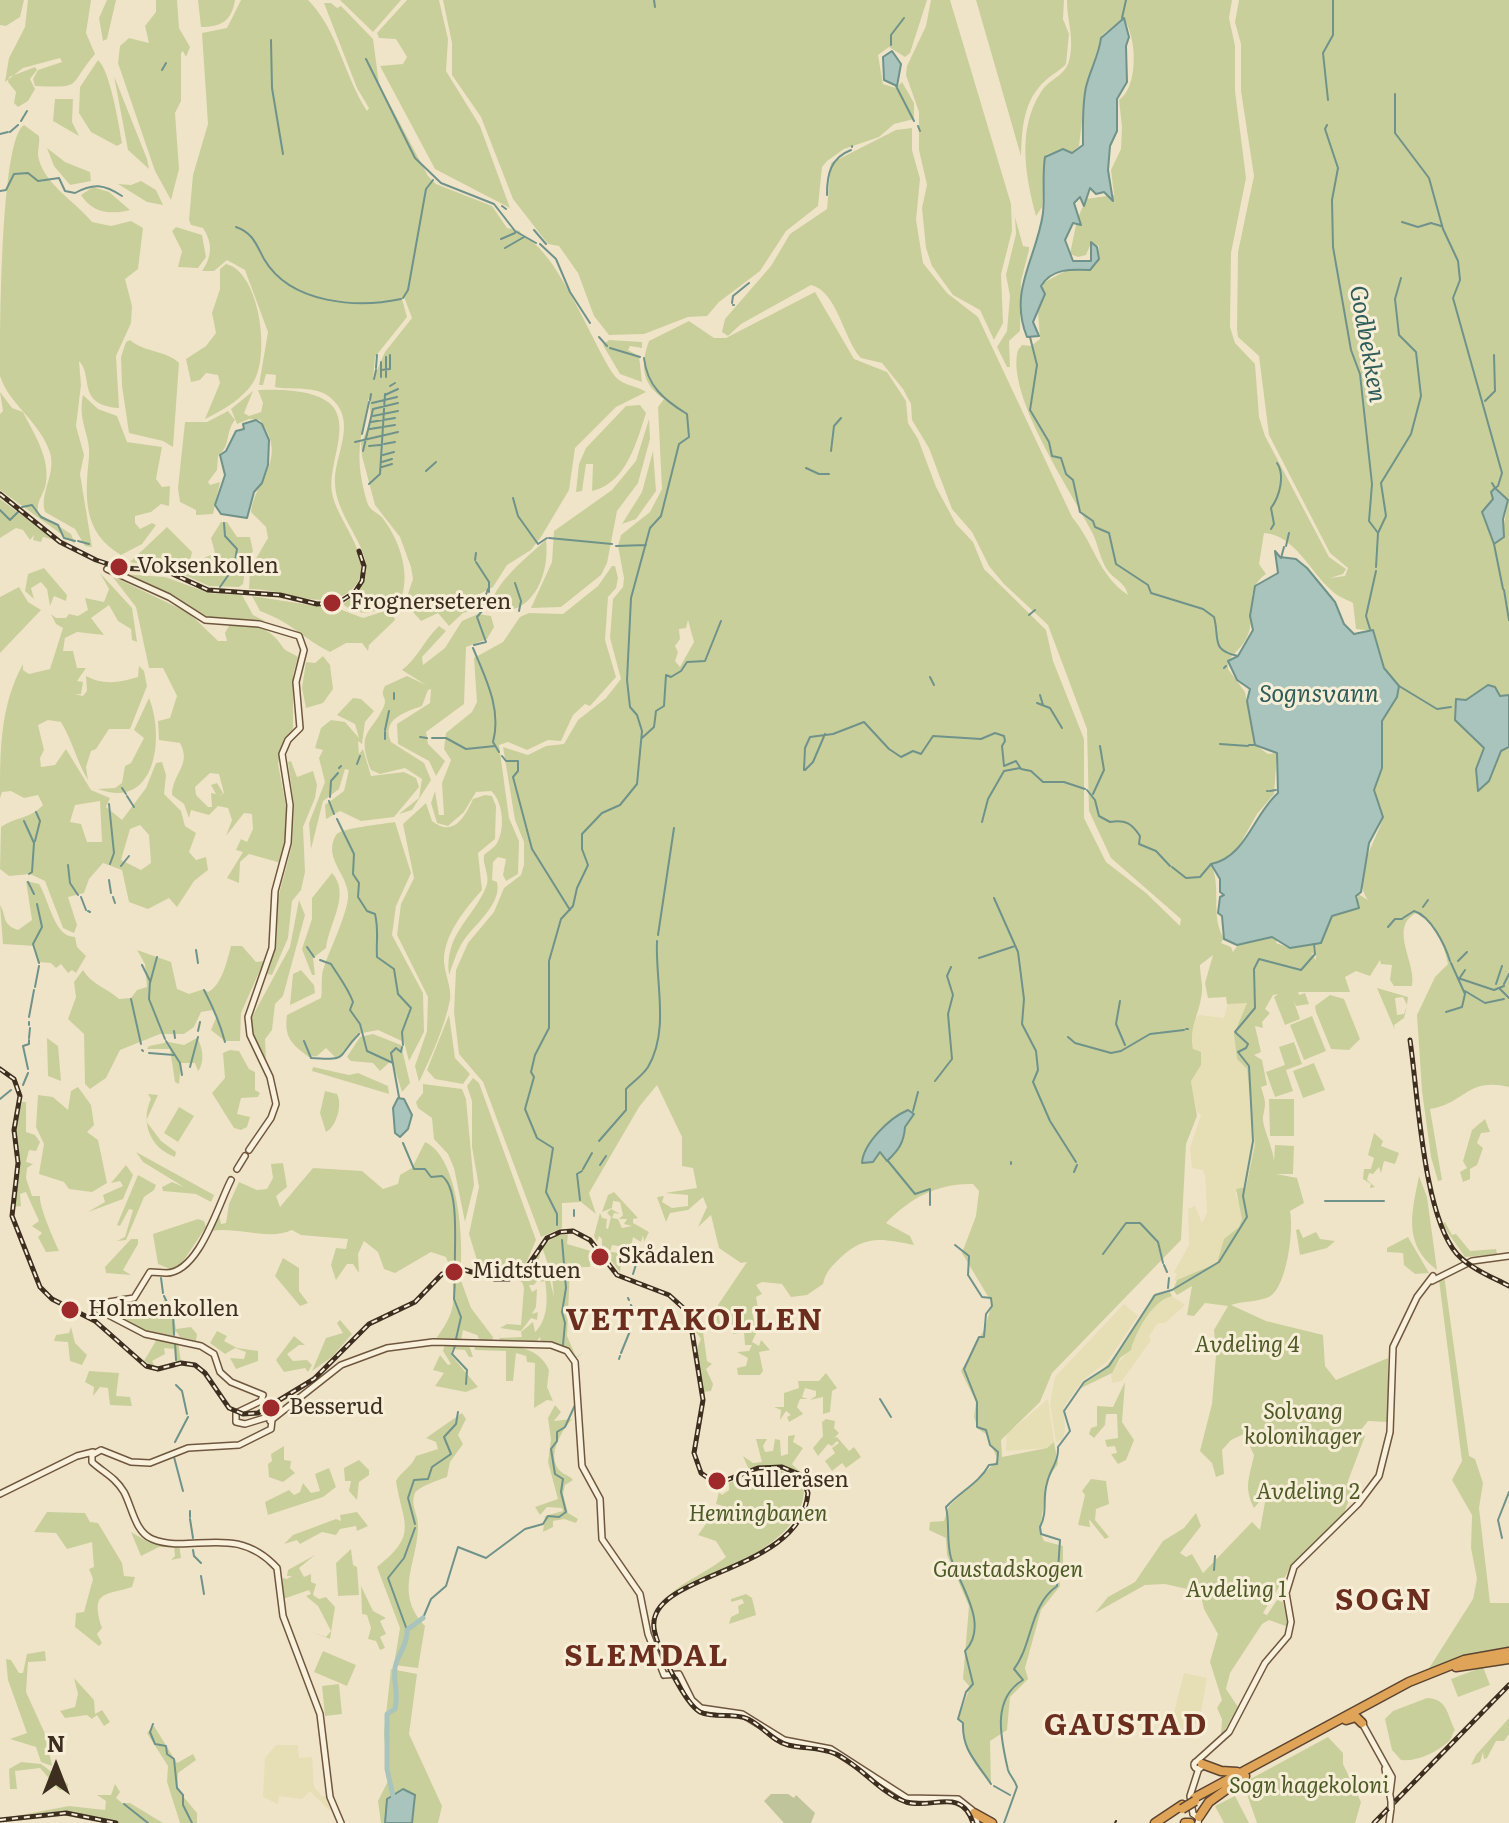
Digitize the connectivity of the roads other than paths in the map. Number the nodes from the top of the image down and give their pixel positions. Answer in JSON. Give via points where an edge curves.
{"nodes":[{"id":1,"x":107,"y":569,"type":"dead end"},
{"id":2,"x":237,"y":1169,"type":"dead end"},
{"id":3,"x":231,"y":1180,"type":"dead end"},
{"id":4,"x":1509,"y":1256,"type":"edge"},
{"id":5,"x":273,"y":1419,"type":"junction"},
{"id":6,"x":92,"y":1454,"type":"junction"},
{"id":7,"x":0,"y":1494,"type":"edge"},
{"id":8,"x":1509,"y":1654,"type":"edge"},
{"id":9,"x":1369,"y":1705,"type":"junction"},
{"id":10,"x":1344,"y":1719,"type":"junction"},
{"id":11,"x":1362,"y":1723,"type":"junction"},
{"id":12,"x":1199,"y":1764,"type":"junction"},
{"id":13,"x":1258,"y":1766,"type":"junction"},
{"id":14,"x":1194,"y":1798,"type":"junction"},
{"id":15,"x":1182,"y":1807,"type":"junction"},
{"id":16,"x":978,"y":1819,"type":"edge"},
{"id":17,"x":1192,"y":1820,"type":"edge"},
{"id":18,"x":341,"y":1823,"type":"edge"},
{"id":19,"x":1155,"y":1823,"type":"edge"},
{"id":20,"x":1161,"y":1823,"type":"edge"},
{"id":21,"x":1389,"y":1823,"type":"edge"}],
"edges":[{"from":1,"to":2,"type":"main road","via":[[205,620],[259,624],[299,636],[304,650],[296,682],[300,728],[282,754],[288,843],[275,891],[272,948],[248,1017],[276,1106]]},
{"from":3,"to":5,"type":"main road","via":[[193,1256],[179,1271],[152,1271],[132,1299],[102,1303],[100,1311],[145,1334],[193,1342],[212,1352],[224,1377],[263,1394],[261,1401],[236,1413],[235,1421]]},
{"from":4,"to":12,"type":"main road","via":[[1472,1261],[1438,1276],[1417,1297],[1393,1347],[1384,1465],[1361,1500],[1292,1570],[1286,1593],[1288,1636],[1265,1663],[1231,1729]]},
{"from":5,"to":6,"type":"main road","via":[[270,1430],[239,1445],[186,1449],[153,1462],[131,1462],[105,1451]]},
{"from":5,"to":16,"type":"main road","via":[[341,1365],[378,1351],[424,1342],[556,1346],[574,1360],[583,1472],[600,1499],[605,1546],[643,1602],[662,1676],[675,1672],[703,1709],[742,1714],[784,1740],[831,1749],[907,1798],[948,1797]]},
{"from":6,"to":7,"type":"main road"},
{"from":6,"to":18,"type":"main road","via":[[94,1465],[118,1483],[141,1531],[151,1539],[228,1541],[277,1568],[283,1616],[320,1711],[330,1797]]},
{"from":8,"to":9,"type":"highway","via":[[1454,1664]]},
{"from":9,"to":10,"type":"highway"},
{"from":9,"to":11,"type":"highway"},
{"from":10,"to":11,"type":"highway","via":[[1355,1717]]},
{"from":10,"to":13,"type":"highway"},
{"from":11,"to":21,"type":"main road","bridge":true,"via":[[1388,1778]]},
{"from":12,"to":13,"type":"highway","via":[[1230,1773]]},
{"from":12,"to":14,"type":"highway","via":[[1211,1778]]},
{"from":12,"to":17,"type":"main road","via":[[1187,1796]]},
{"from":13,"to":14,"type":"highway"},
{"from":13,"to":17,"type":"highway"},
{"from":14,"to":15,"type":"highway","bridge":true},
{"from":15,"to":19,"type":"highway"},
{"from":15,"to":20,"type":"highway"}]}
